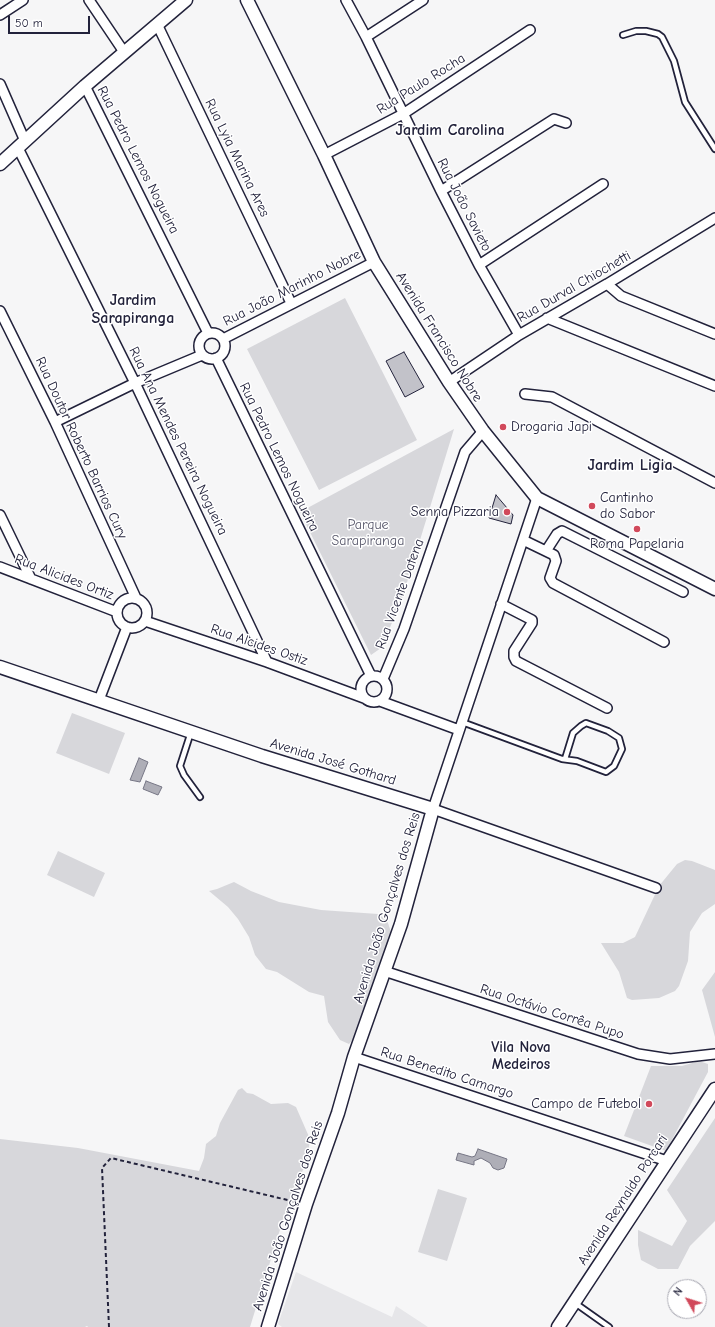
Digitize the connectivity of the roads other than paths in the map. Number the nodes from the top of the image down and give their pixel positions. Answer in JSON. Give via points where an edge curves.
{"nodes":[{"id":1,"x":22,"y":0,"type":"edge"},
{"id":2,"x":89,"y":0,"type":"edge"},
{"id":3,"x":186,"y":0,"type":"edge"},
{"id":4,"x":246,"y":0,"type":"edge"},
{"id":5,"x":346,"y":0,"type":"edge"},
{"id":6,"x":423,"y":0,"type":"edge"},
{"id":7,"x":0,"y":15,"type":"edge"},
{"id":8,"x":158,"y":24,"type":"junction"},
{"id":9,"x":530,"y":30,"type":"dead end"},
{"id":10,"x":623,"y":35,"type":"dead end"},
{"id":11,"x":366,"y":37,"type":"junction"},
{"id":12,"x":124,"y":52,"type":"junction"},
{"id":13,"x":0,"y":84,"type":"edge"},
{"id":14,"x":85,"y":86,"type":"junction"},
{"id":15,"x":403,"y":114,"type":"junction"},
{"id":16,"x":566,"y":123,"type":"dead end"},
{"id":17,"x":22,"y":144,"type":"junction"},
{"id":18,"x":715,"y":149,"type":"edge"},
{"id":19,"x":324,"y":155,"type":"junction"},
{"id":20,"x":0,"y":164,"type":"edge"},
{"id":21,"x":603,"y":184,"type":"dead end"},
{"id":22,"x":441,"y":191,"type":"junction"},
{"id":23,"x":715,"y":218,"type":"edge"},
{"id":24,"x":374,"y":262,"type":"junction"},
{"id":25,"x":479,"y":265,"type":"junction"},
{"id":26,"x":608,"y":284,"type":"junction"},
{"id":27,"x":292,"y":303,"type":"junction"},
{"id":28,"x":0,"y":311,"type":"edge"},
{"id":29,"x":547,"y":318,"type":"junction"},
{"id":30,"x":208,"y":333,"type":"junction"},
{"id":31,"x":715,"y":334,"type":"edge"},
{"id":32,"x":519,"y":335,"type":"junction"},
{"id":33,"x":223,"y":339,"type":"junction"},
{"id":34,"x":202,"y":354,"type":"junction"},
{"id":35,"x":216,"y":358,"type":"junction"},
{"id":36,"x":449,"y":382,"type":"junction"},
{"id":37,"x":135,"y":383,"type":"junction"},
{"id":38,"x":715,"y":386,"type":"edge"},
{"id":39,"x":525,"y":394,"type":"dead end"},
{"id":40,"x":56,"y":422,"type":"junction"},
{"id":41,"x":483,"y":431,"type":"junction"},
{"id":42,"x":715,"y":483,"type":"edge"},
{"id":43,"x":537,"y":498,"type":"junction"},
{"id":44,"x":0,"y":515,"type":"edge"},
{"id":45,"x":523,"y":540,"type":"junction"},
{"id":46,"x":546,"y":552,"type":"junction"},
{"id":47,"x":0,"y":567,"type":"edge"},
{"id":48,"x":31,"y":579,"type":"junction"},
{"id":49,"x":715,"y":589,"type":"edge"},
{"id":50,"x":683,"y":592,"type":"dead end"},
{"id":51,"x":136,"y":598,"type":"junction"},
{"id":52,"x":501,"y":604,"type":"junction"},
{"id":53,"x":117,"y":612,"type":"junction"},
{"id":54,"x":145,"y":621,"type":"junction"},
{"id":55,"x":127,"y":627,"type":"junction"},
{"id":56,"x":664,"y":642,"type":"dead end"},
{"id":57,"x":267,"y":662,"type":"junction"},
{"id":58,"x":0,"y":667,"type":"edge"},
{"id":59,"x":371,"y":676,"type":"junction"},
{"id":60,"x":383,"y":679,"type":"junction"},
{"id":61,"x":364,"y":698,"type":"junction"},
{"id":62,"x":99,"y":700,"type":"junction"},
{"id":63,"x":380,"y":701,"type":"junction"},
{"id":64,"x":606,"y":708,"type":"dead end"},
{"id":65,"x":460,"y":726,"type":"junction"},
{"id":66,"x":191,"y":732,"type":"junction"},
{"id":67,"x":565,"y":759,"type":"junction"},
{"id":68,"x":200,"y":798,"type":"dead end"},
{"id":69,"x":433,"y":809,"type":"junction"},
{"id":70,"x":656,"y":888,"type":"dead end"},
{"id":71,"x":384,"y":971,"type":"junction"},
{"id":72,"x":715,"y":1054,"type":"edge"},
{"id":73,"x":354,"y":1057,"type":"junction"},
{"id":74,"x":715,"y":1090,"type":"edge"},
{"id":75,"x":667,"y":1161,"type":"junction"},
{"id":76,"x":574,"y":1302,"type":"junction"},
{"id":77,"x":268,"y":1327,"type":"edge"},
{"id":78,"x":558,"y":1327,"type":"edge"},
{"id":79,"x":609,"y":1327,"type":"edge"}],
"edges":[{"from":1,"to":7,"type":"street"},
{"from":2,"to":12,"type":"street"},
{"from":3,"to":8,"type":"street"},
{"from":4,"to":19,"type":"street","name":"Avenida Francisco Nobre"},
{"from":5,"to":11,"type":"street","name":"Rua João Savieto"},
{"from":6,"to":11,"type":"street"},
{"from":8,"to":12,"type":"street"},
{"from":8,"to":27,"type":"street","name":"Rua Lyia Marina Ares"},
{"from":9,"to":15,"type":"street","name":"Rua Paulo Rocha"},
{"from":10,"to":18,"type":"lane","via":[[646,30],[662,37],[674,61],[685,102]]},
{"from":11,"to":15,"type":"street","name":"Rua João Savieto"},
{"from":12,"to":14,"type":"street"},
{"from":13,"to":17,"type":"street","name":"Rua Ana Mendes Pereira Nogueira"},
{"from":14,"to":17,"type":"street"},
{"from":14,"to":30,"type":"street","name":"Rua Pedro Lemos Nogueira"},
{"from":15,"to":19,"type":"street","name":"Rua Paulo Rocha"},
{"from":15,"to":22,"type":"street","name":"Rua João Savieto"},
{"from":16,"to":22,"type":"street","via":[[554,119]]},
{"from":17,"to":20,"type":"street"},
{"from":17,"to":37,"type":"street","name":"Rua Ana Mendes Pereira Nogueira"},
{"from":19,"to":24,"type":"street","name":"Avenida Francisco Nobre"},
{"from":21,"to":25,"type":"street"},
{"from":22,"to":25,"type":"street","name":"Rua João Savieto"},
{"from":23,"to":26,"type":"street","name":"Rua Durval Chiochetti"},
{"from":24,"to":27,"type":"street","name":"Rua João Marinho Nobre"},
{"from":24,"to":36,"type":"street","name":"Avenida Francisco Nobre"},
{"from":25,"to":32,"type":"street","name":"Rua João Savieto"},
{"from":26,"to":29,"type":"street","name":"Rua Durval Chiochetti"},
{"from":26,"to":31,"type":"street","via":[[621,296]]},
{"from":27,"to":33,"type":"street","name":"Rua João Marinho Nobre"},
{"from":28,"to":40,"type":"street","name":"Rua Doutor Roberto Barrios Cury"},
{"from":29,"to":32,"type":"street","name":"Rua Durval Chiochetti"},
{"from":29,"to":38,"type":"street"},
{"from":30,"to":33,"type":"street","via":[[217,333]]},
{"from":30,"to":34,"type":"street","via":[[199,342]]},
{"from":32,"to":36,"type":"street","name":"Rua Durval Chiochetti"},
{"from":33,"to":35,"type":"street","via":[[224,351]]},
{"from":34,"to":35,"type":"street","via":[[210,359]]},
{"from":34,"to":37,"type":"street"},
{"from":35,"to":59,"type":"street","name":"Rua Pedro Lemos Nogueira"},
{"from":36,"to":41,"type":"street","name":"Avenida Francisco Nobre"},
{"from":37,"to":40,"type":"street"},
{"from":37,"to":57,"type":"street","name":"Rua Ana Mendes Pereira Nogueira"},
{"from":39,"to":42,"type":"street","via":[[552,397]]},
{"from":40,"to":51,"type":"street","name":"Rua Doutor Roberto Barrios Cury"},
{"from":41,"to":43,"type":"street","name":"Avenida Francisco Nobre"},
{"from":41,"to":60,"type":"street","name":"Rua Vicente Datena","via":[[465,452],[404,630]]},
{"from":43,"to":45,"type":"street","name":"Avenida João Gonçalves dos Reis"},
{"from":43,"to":49,"type":"street","name":"Avenida Francisco Nobre"},
{"from":44,"to":48,"type":"street"},
{"from":45,"to":46,"type":"street"},
{"from":45,"to":52,"type":"street","name":"Avenida João Gonçalves dos Reis"},
{"from":46,"to":50,"type":"street","via":[[557,534],[562,531]]},
{"from":46,"to":56,"type":"street","via":[[554,555],[556,561],[550,578],[553,583]]},
{"from":47,"to":48,"type":"street","name":"Rua Alicides Ortiz"},
{"from":48,"to":53,"type":"street","name":"Rua Alicides Ortiz"},
{"from":51,"to":53,"type":"street","via":[[121,603]]},
{"from":51,"to":54,"type":"street","via":[[146,607]]},
{"from":52,"to":64,"type":"street","via":[[532,620],[514,650],[516,661]]},
{"from":52,"to":65,"type":"street","name":"Avenida João Gonçalves dos Reis"},
{"from":53,"to":55,"type":"street","via":[[120,621]]},
{"from":54,"to":55,"type":"street","via":[[137,627]]},
{"from":54,"to":57,"type":"street","name":"Rua Alcides Ostiz"},
{"from":55,"to":62,"type":"street"},
{"from":57,"to":61,"type":"street","name":"Rua Alcides Ostiz"},
{"from":58,"to":62,"type":"street","name":"Avenida José Gothard"},
{"from":59,"to":60,"type":"street"},
{"from":59,"to":61,"type":"street","via":[[362,685]]},
{"from":60,"to":63,"type":"street","via":[[387,691]]},
{"from":61,"to":63,"type":"street","via":[[371,702]]},
{"from":62,"to":66,"type":"street","name":"Avenida José Gothard"},
{"from":63,"to":65,"type":"street"},
{"from":65,"to":67,"type":"lane"},
{"from":65,"to":69,"type":"street","name":"Avenida João Gonçalves dos Reis"},
{"from":66,"to":68,"type":"lane","via":[[180,766]]},
{"from":66,"to":69,"type":"street","name":"Avenida José Gothard"},
{"from":67,"to":67,"type":"lane","via":[[606,772],[614,766],[622,749],[619,738],[586,723],[573,733]]},
{"from":69,"to":70,"type":"street","name":"Avenida José Gothard"},
{"from":69,"to":71,"type":"street","name":"Avenida João Gonçalves dos Reis","via":[[401,924]]},
{"from":71,"to":72,"type":"street","name":"Rua Octávio Corrêa Pupo","via":[[638,1054],[670,1059]]},
{"from":71,"to":73,"type":"street","name":"Avenida João Gonçalves dos Reis"},
{"from":73,"to":75,"type":"street","name":"Rua Benedito Camargo"},
{"from":73,"to":77,"type":"street","name":"Avenida João Gonçalves dos Reis"},
{"from":74,"to":75,"type":"street","name":"Avenida Reynaldo Porcari"},
{"from":75,"to":76,"type":"street","name":"Avenida Reynaldo Porcari"},
{"from":76,"to":78,"type":"street","name":"Avenida Reynaldo Porcari"},
{"from":76,"to":79,"type":"lane"}]}
